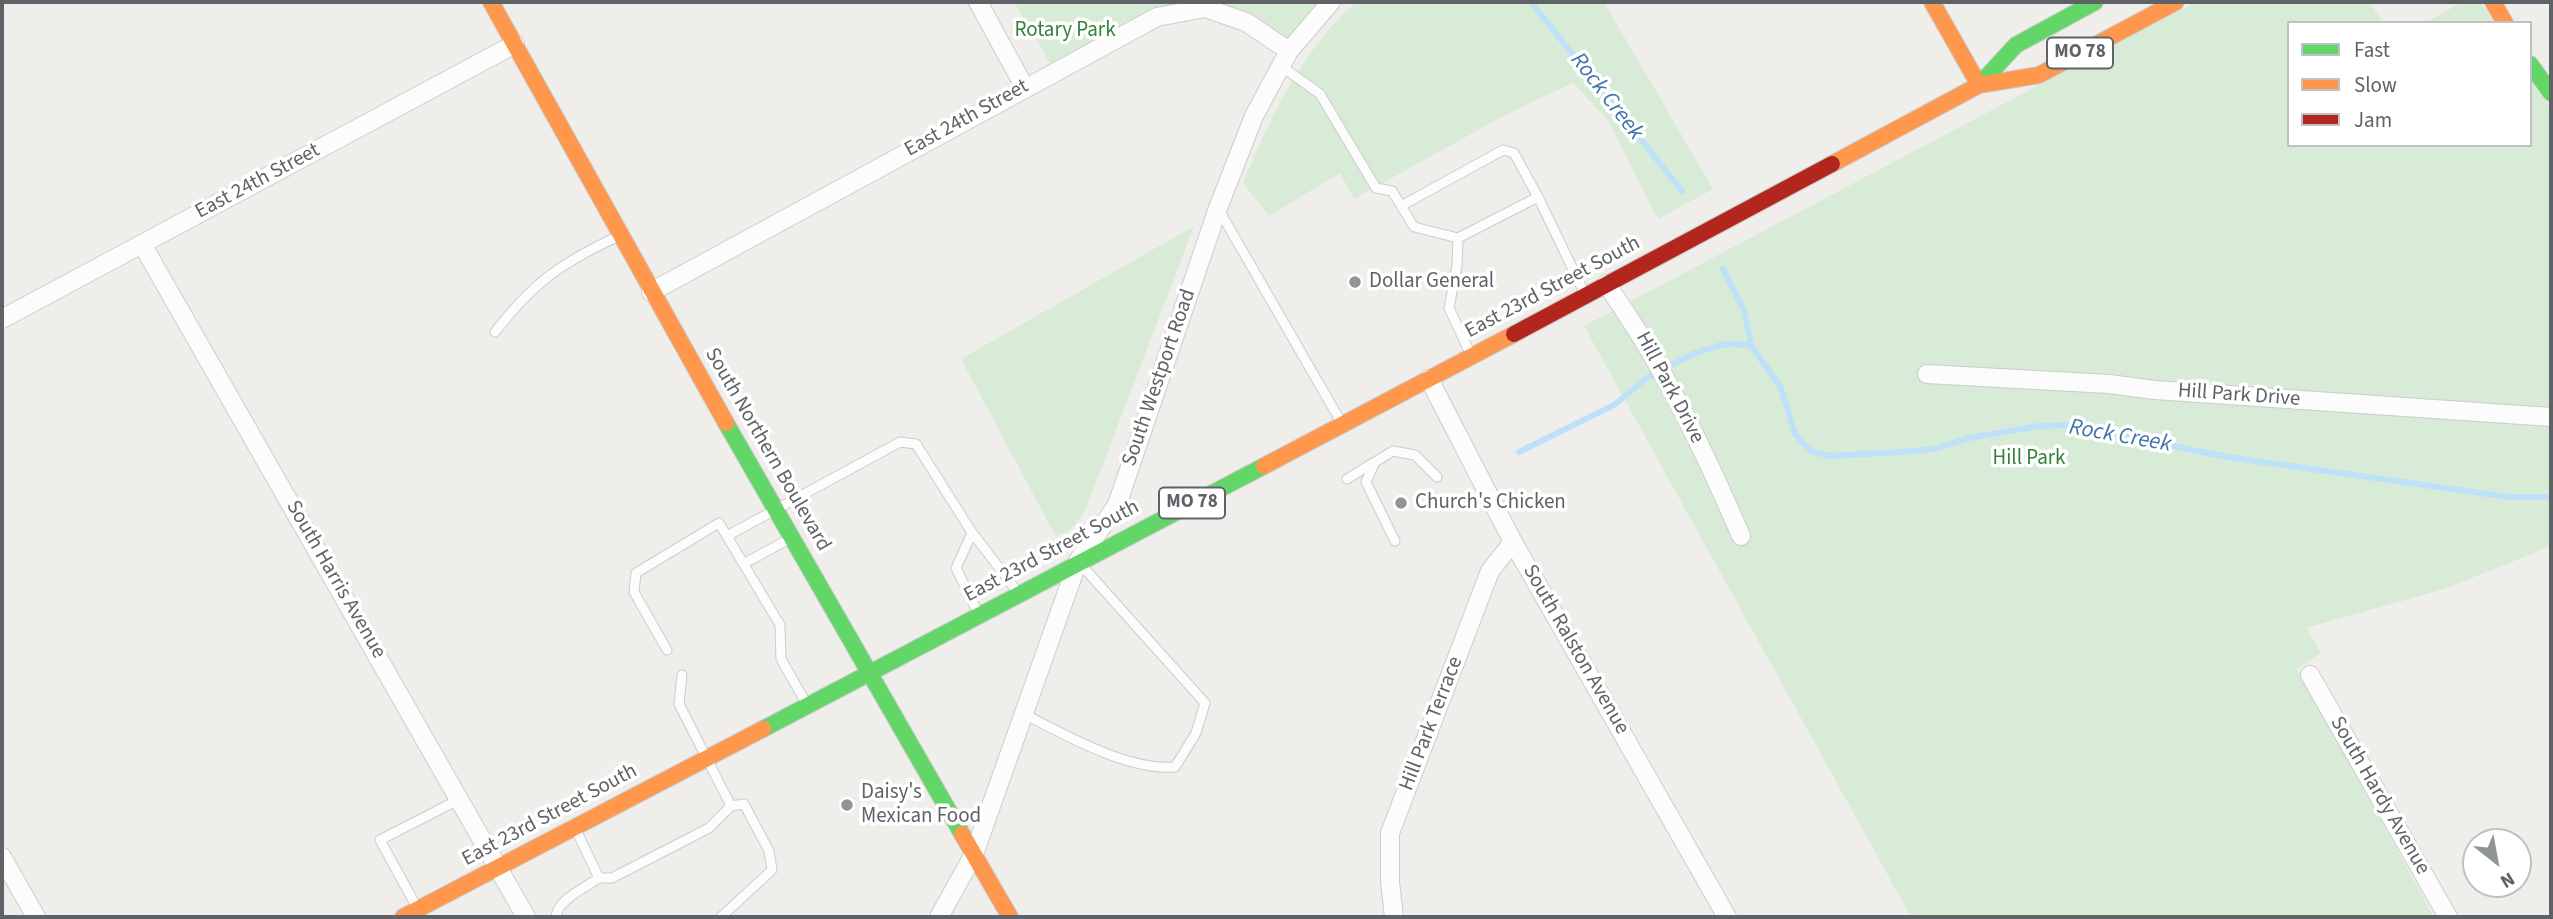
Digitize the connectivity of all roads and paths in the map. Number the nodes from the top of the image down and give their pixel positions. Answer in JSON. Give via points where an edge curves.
{"nodes":[{"id":1,"x":491,"y":2,"type":"edge"},
{"id":2,"x":978,"y":2,"type":"edge"},
{"id":3,"x":1331,"y":2,"type":"edge"},
{"id":4,"x":1932,"y":2,"type":"edge"},
{"id":5,"x":2095,"y":2,"type":"edge"},
{"id":6,"x":2176,"y":2,"type":"edge"},
{"id":7,"x":2493,"y":2,"type":"edge"},
{"id":8,"x":2504,"y":21,"type":"edge"},
{"id":9,"x":515,"y":44,"type":"junction"},
{"id":10,"x":1285,"y":59,"type":"junction"},
{"id":11,"x":2532,"y":67,"type":"edge"},
{"id":12,"x":1979,"y":85,"type":"junction"},
{"id":13,"x":1025,"y":88,"type":"junction"},
{"id":14,"x":2551,"y":93,"type":"edge"},
{"id":15,"x":1538,"y":197,"type":"junction"},
{"id":16,"x":1401,"y":206,"type":"junction"},
{"id":17,"x":1218,"y":208,"type":"junction"},
{"id":18,"x":620,"y":236,"type":"junction"},
{"id":19,"x":1458,"y":238,"type":"junction"},
{"id":20,"x":142,"y":244,"type":"junction"},
{"id":21,"x":1606,"y":284,"type":"junction"},
{"id":22,"x":651,"y":292,"type":"junction"},
{"id":23,"x":1586,"y":295,"type":"junction"},
{"id":24,"x":2,"y":319,"type":"edge"},
{"id":25,"x":495,"y":332,"type":"dead end"},
{"id":26,"x":1472,"y":356,"type":"junction"},
{"id":27,"x":1927,"y":374,"type":"dead end"},
{"id":28,"x":1429,"y":379,"type":"junction"},
{"id":29,"x":2551,"y":417,"type":"edge"},
{"id":30,"x":1343,"y":425,"type":"junction"},
{"id":31,"x":1375,"y":462,"type":"junction"},
{"id":32,"x":1437,"y":477,"type":"dead end"},
{"id":33,"x":1347,"y":479,"type":"dead end"},
{"id":34,"x":776,"y":508,"type":"junction"},
{"id":35,"x":972,"y":533,"type":"junction"},
{"id":36,"x":727,"y":536,"type":"junction"},
{"id":37,"x":1741,"y":536,"type":"dead end"},
{"id":38,"x":793,"y":537,"type":"junction"},
{"id":39,"x":1395,"y":541,"type":"dead end"},
{"id":40,"x":1513,"y":542,"type":"junction"},
{"id":41,"x":1078,"y":561,"type":"junction"},
{"id":42,"x":745,"y":564,"type":"junction"},
{"id":43,"x":1018,"y":593,"type":"junction"},
{"id":44,"x":978,"y":614,"type":"junction"},
{"id":45,"x":667,"y":650,"type":"dead end"},
{"id":46,"x":870,"y":671,"type":"junction"},
{"id":47,"x":681,"y":675,"type":"dead end"},
{"id":48,"x":2310,"y":675,"type":"dead end"},
{"id":49,"x":807,"y":704,"type":"junction"},
{"id":50,"x":1024,"y":714,"type":"junction"},
{"id":51,"x":706,"y":758,"type":"junction"},
{"id":52,"x":460,"y":799,"type":"junction"},
{"id":53,"x":731,"y":806,"type":"junction"},
{"id":54,"x":575,"y":827,"type":"junction"},
{"id":55,"x":974,"y":855,"type":"junction"},
{"id":56,"x":2,"y":857,"type":"edge"},
{"id":57,"x":499,"y":867,"type":"junction"},
{"id":58,"x":599,"y":878,"type":"junction"},
{"id":59,"x":411,"y":913,"type":"edge"},
{"id":60,"x":36,"y":917,"type":"edge"},
{"id":61,"x":526,"y":917,"type":"edge"},
{"id":62,"x":556,"y":917,"type":"edge"},
{"id":63,"x":720,"y":917,"type":"edge"},
{"id":64,"x":939,"y":917,"type":"edge"},
{"id":65,"x":1010,"y":917,"type":"edge"},
{"id":66,"x":1394,"y":917,"type":"edge"},
{"id":67,"x":1727,"y":917,"type":"edge"},
{"id":68,"x":2448,"y":917,"type":"edge"}],
"edges":[{"from":1,"to":9,"type":"main road","name":"South Northern Boulevard"},
{"from":2,"to":13,"type":"street"},
{"from":3,"to":10,"type":"street","name":"South Westport Road"},
{"from":4,"to":12,"type":"main road"},
{"from":5,"to":12,"type":"main road","name":"East 23rd Street South","number":"MO 78","via":[[2016,44]]},
{"from":6,"to":12,"type":"main road","name":"East 23rd Street South","number":"MO 78","via":[[2039,75]]},
{"from":7,"to":8,"type":"main road"},
{"from":9,"to":18,"type":"main road","name":"South Northern Boulevard"},
{"from":9,"to":20,"type":"street","name":"East 24th Street"},
{"from":10,"to":13,"type":"street","name":"East 24th Street","via":[[1247,22],[1205,8],[1157,17]]},
{"from":10,"to":16,"type":"lane","via":[[1320,94],[1376,188],[1392,191]]},
{"from":10,"to":17,"type":"street","name":"South Westport Road","via":[[1254,116]]},
{"from":11,"to":14,"type":"main road"},
{"from":12,"to":21,"type":"main road","name":"East 23rd Street South","number":"MO 78"},
{"from":13,"to":22,"type":"street","name":"East 24th Street"},
{"from":15,"to":16,"type":"lane","via":[[1514,153],[1503,150]]},
{"from":15,"to":19,"type":"lane"},
{"from":15,"to":23,"type":"lane"},
{"from":16,"to":19,"type":"lane","via":[[1414,227]]},
{"from":17,"to":30,"type":"lane"},
{"from":17,"to":41,"type":"street","name":"South Westport Road","via":[[1117,505]]},
{"from":18,"to":22,"type":"main road","name":"South Northern Boulevard"},
{"from":18,"to":25,"type":"lane","via":[[551,272]]},
{"from":19,"to":26,"type":"lane","via":[[1449,308]]},
{"from":20,"to":24,"type":"street","name":"East 24th Street"},
{"from":20,"to":52,"type":"street","name":"South Harris Avenue"},
{"from":21,"to":23,"type":"main road","name":"East 23rd Street South","number":"MO 78"},
{"from":21,"to":37,"type":"street","name":"Hill Park Drive","via":[[1667,380]]},
{"from":22,"to":34,"type":"main road","name":"South Northern Boulevard"},
{"from":23,"to":26,"type":"main road","name":"East 23rd Street South","number":"MO 78"},
{"from":26,"to":28,"type":"main road","name":"East 23rd Street South","number":"MO 78"},
{"from":27,"to":29,"type":"street","name":"Hill Park Drive"},
{"from":28,"to":30,"type":"main road","name":"East 23rd Street South","number":"MO 78"},
{"from":28,"to":40,"type":"street","name":"South Ralston Avenue"},
{"from":30,"to":41,"type":"main road","name":"East 23rd Street South","number":"MO 78"},
{"from":31,"to":32,"type":"lane","via":[[1393,451],[1415,455]]},
{"from":31,"to":33,"type":"lane"},
{"from":31,"to":39,"type":"lane","via":[[1366,482]]},
{"from":34,"to":35,"type":"lane","via":[[900,442],[916,444]]},
{"from":34,"to":36,"type":"lane"},
{"from":34,"to":38,"type":"main road","name":"South Northern Boulevard"},
{"from":35,"to":43,"type":"lane"},
{"from":35,"to":44,"type":"lane","via":[[956,568]]},
{"from":36,"to":42,"type":"lane"},
{"from":36,"to":45,"type":"lane","via":[[719,523],[636,573],[634,592]]},
{"from":38,"to":42,"type":"lane"},
{"from":38,"to":46,"type":"main road","name":"South Northern Boulevard"},
{"from":40,"to":66,"type":"street","name":"Hill Park Terrace","via":[[1490,571],[1390,833]]},
{"from":40,"to":67,"type":"street","name":"South Ralston Avenue"},
{"from":41,"to":43,"type":"main road","name":"East 23rd Street South","number":"MO 78"},
{"from":41,"to":50,"type":"street","name":"South Westport Road"},
{"from":41,"to":50,"type":"lane","via":[[1205,703],[1196,733],[1175,767],[1153,769],[1066,736]]},
{"from":42,"to":49,"type":"lane","via":[[780,625],[781,659]]},
{"from":43,"to":44,"type":"main road","name":"East 23rd Street South","number":"MO 78"},
{"from":44,"to":46,"type":"main road","name":"East 23rd Street South","number":"MO 78"},
{"from":46,"to":49,"type":"main road","name":"East 23rd Street South","number":"MO 78"},
{"from":46,"to":55,"type":"main road","name":"South Northern Boulevard"},
{"from":47,"to":51,"type":"lane","via":[[679,704]]},
{"from":48,"to":68,"type":"street","name":"South Hardy Avenue"},
{"from":49,"to":51,"type":"main road","name":"East 23rd Street South","number":"MO 78"},
{"from":50,"to":55,"type":"street","name":"South Westport Road"},
{"from":51,"to":53,"type":"lane"},
{"from":51,"to":54,"type":"main road","name":"East 23rd Street South","number":"MO 78"},
{"from":52,"to":57,"type":"street","name":"South Harris Avenue"},
{"from":52,"to":59,"type":"lane","via":[[380,840]]},
{"from":53,"to":58,"type":"lane","via":[[709,828],[612,878]]},
{"from":53,"to":63,"type":"lane","via":[[744,804],[769,851],[772,870]]},
{"from":54,"to":57,"type":"main road","name":"East 23rd Street South","number":"MO 78"},
{"from":54,"to":58,"type":"lane"},
{"from":55,"to":64,"type":"street","name":"South Westport Road"},
{"from":55,"to":65,"type":"main road","name":"South Northern Boulevard"},
{"from":56,"to":60,"type":"street"},
{"from":57,"to":59,"type":"main road","name":"East 23rd Street South","number":"MO 78"},
{"from":57,"to":61,"type":"street","name":"South Harris Avenue"},
{"from":58,"to":62,"type":"lane","via":[[563,903]]}]}
